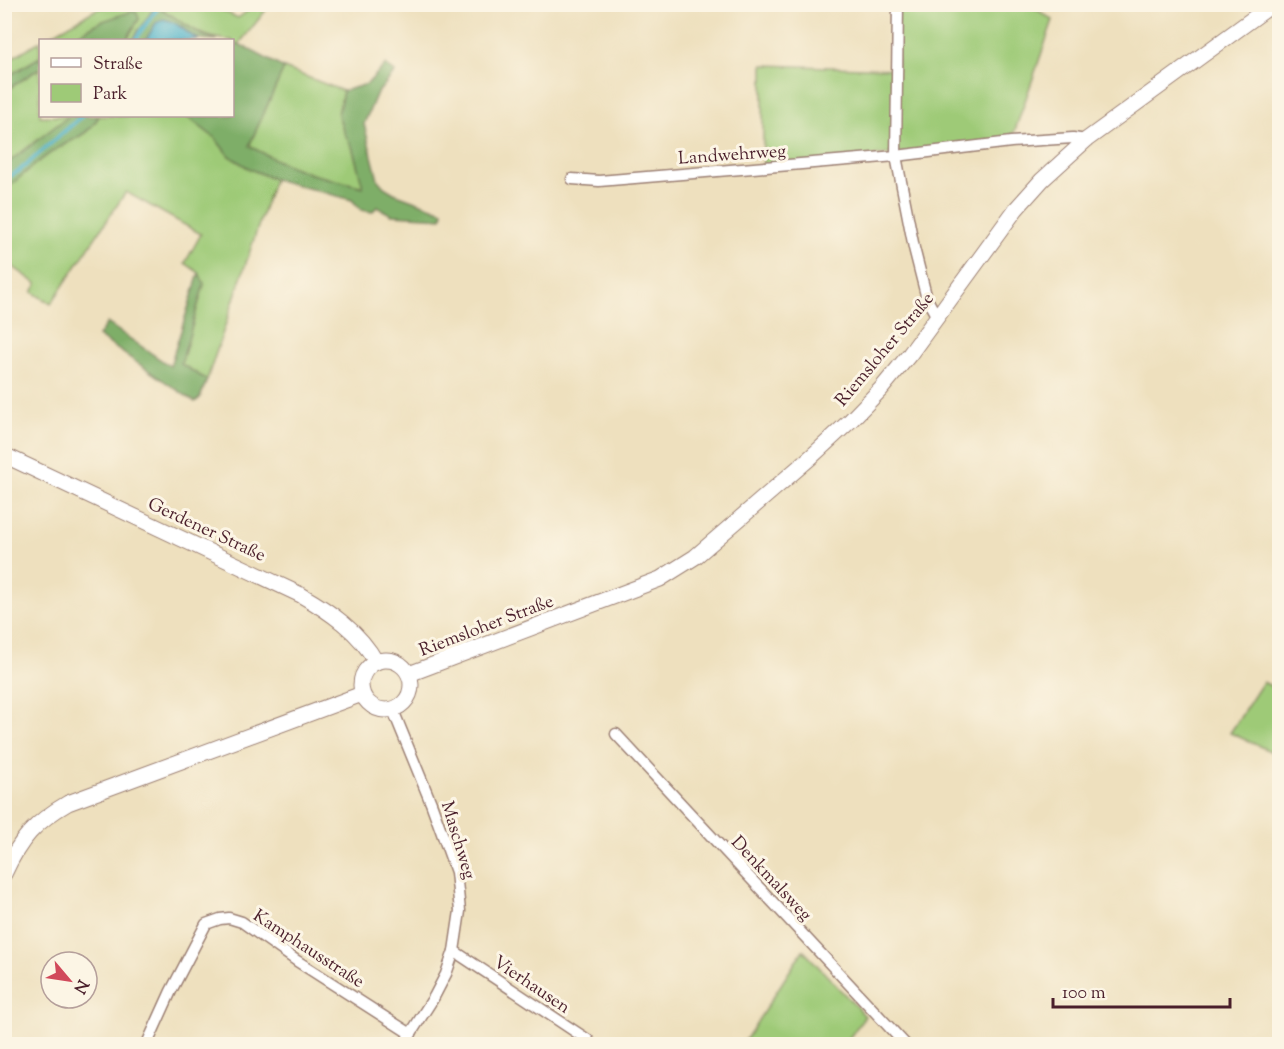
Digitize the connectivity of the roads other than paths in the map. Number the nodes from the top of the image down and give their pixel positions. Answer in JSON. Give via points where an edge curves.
{"nodes":[{"id":1,"x":898,"y":4,"type":"edge"},
{"id":2,"x":1273,"y":4,"type":"edge"},
{"id":3,"x":1086,"y":141,"type":"junction"},
{"id":4,"x":896,"y":156,"type":"junction"},
{"id":5,"x":572,"y":179,"type":"dead end"},
{"id":6,"x":937,"y":317,"type":"junction"},
{"id":7,"x":4,"y":455,"type":"edge"},
{"id":8,"x":376,"y":662,"type":"junction"},
{"id":9,"x":409,"y":674,"type":"junction"},
{"id":10,"x":362,"y":694,"type":"junction"},
{"id":11,"x":393,"y":710,"type":"junction"},
{"id":12,"x":616,"y":734,"type":"dead end"},
{"id":13,"x":4,"y":874,"type":"edge"},
{"id":14,"x":454,"y":951,"type":"junction"},
{"id":15,"x":411,"y":1034,"type":"junction"},
{"id":16,"x":147,"y":1044,"type":"edge"},
{"id":17,"x":404,"y":1044,"type":"edge"},
{"id":18,"x":591,"y":1044,"type":"edge"},
{"id":19,"x":905,"y":1044,"type":"edge"}],
"edges":[{"from":1,"to":4,"type":"street"},
{"from":2,"to":3,"type":"main road","name":"Riemsloher Straße"},
{"from":3,"to":4,"type":"street","name":"Landwehrweg","via":[[1073,138],[1011,142]]},
{"from":3,"to":6,"type":"main road","name":"Riemsloher Straße","via":[[1016,209]]},
{"from":4,"to":5,"type":"street","name":"Landwehrweg","via":[[599,181]]},
{"from":4,"to":6,"type":"street","via":[[914,248],[927,299]]},
{"from":6,"to":9,"type":"main road","name":"Riemsloher Straße","via":[[881,389],[851,420],[694,557],[660,579]]},
{"from":7,"to":8,"type":"main road","name":"Gerdener Straße","via":[[301,595],[329,612],[371,652]]},
{"from":8,"to":9,"type":"main road","via":[[391,660]]},
{"from":8,"to":10,"type":"main road","via":[[364,672]]},
{"from":9,"to":11,"type":"main road","via":[[410,696]]},
{"from":10,"to":11,"type":"main road","via":[[371,706]]},
{"from":10,"to":13,"type":"main road","via":[[68,803],[31,830]]},
{"from":11,"to":14,"type":"street","name":"Maschweg","via":[[456,872],[460,911]]},
{"from":12,"to":19,"type":"street","name":"Denkmalsweg"},
{"from":14,"to":15,"type":"street","name":"Maschweg","via":[[438,989]]},
{"from":14,"to":18,"type":"street","name":"Vierhausen"},
{"from":15,"to":16,"type":"street","name":"Kamphausstraße","via":[[242,922],[230,918],[206,924],[180,970]]},
{"from":15,"to":17,"type":"street","name":"Maschweg"}]}
